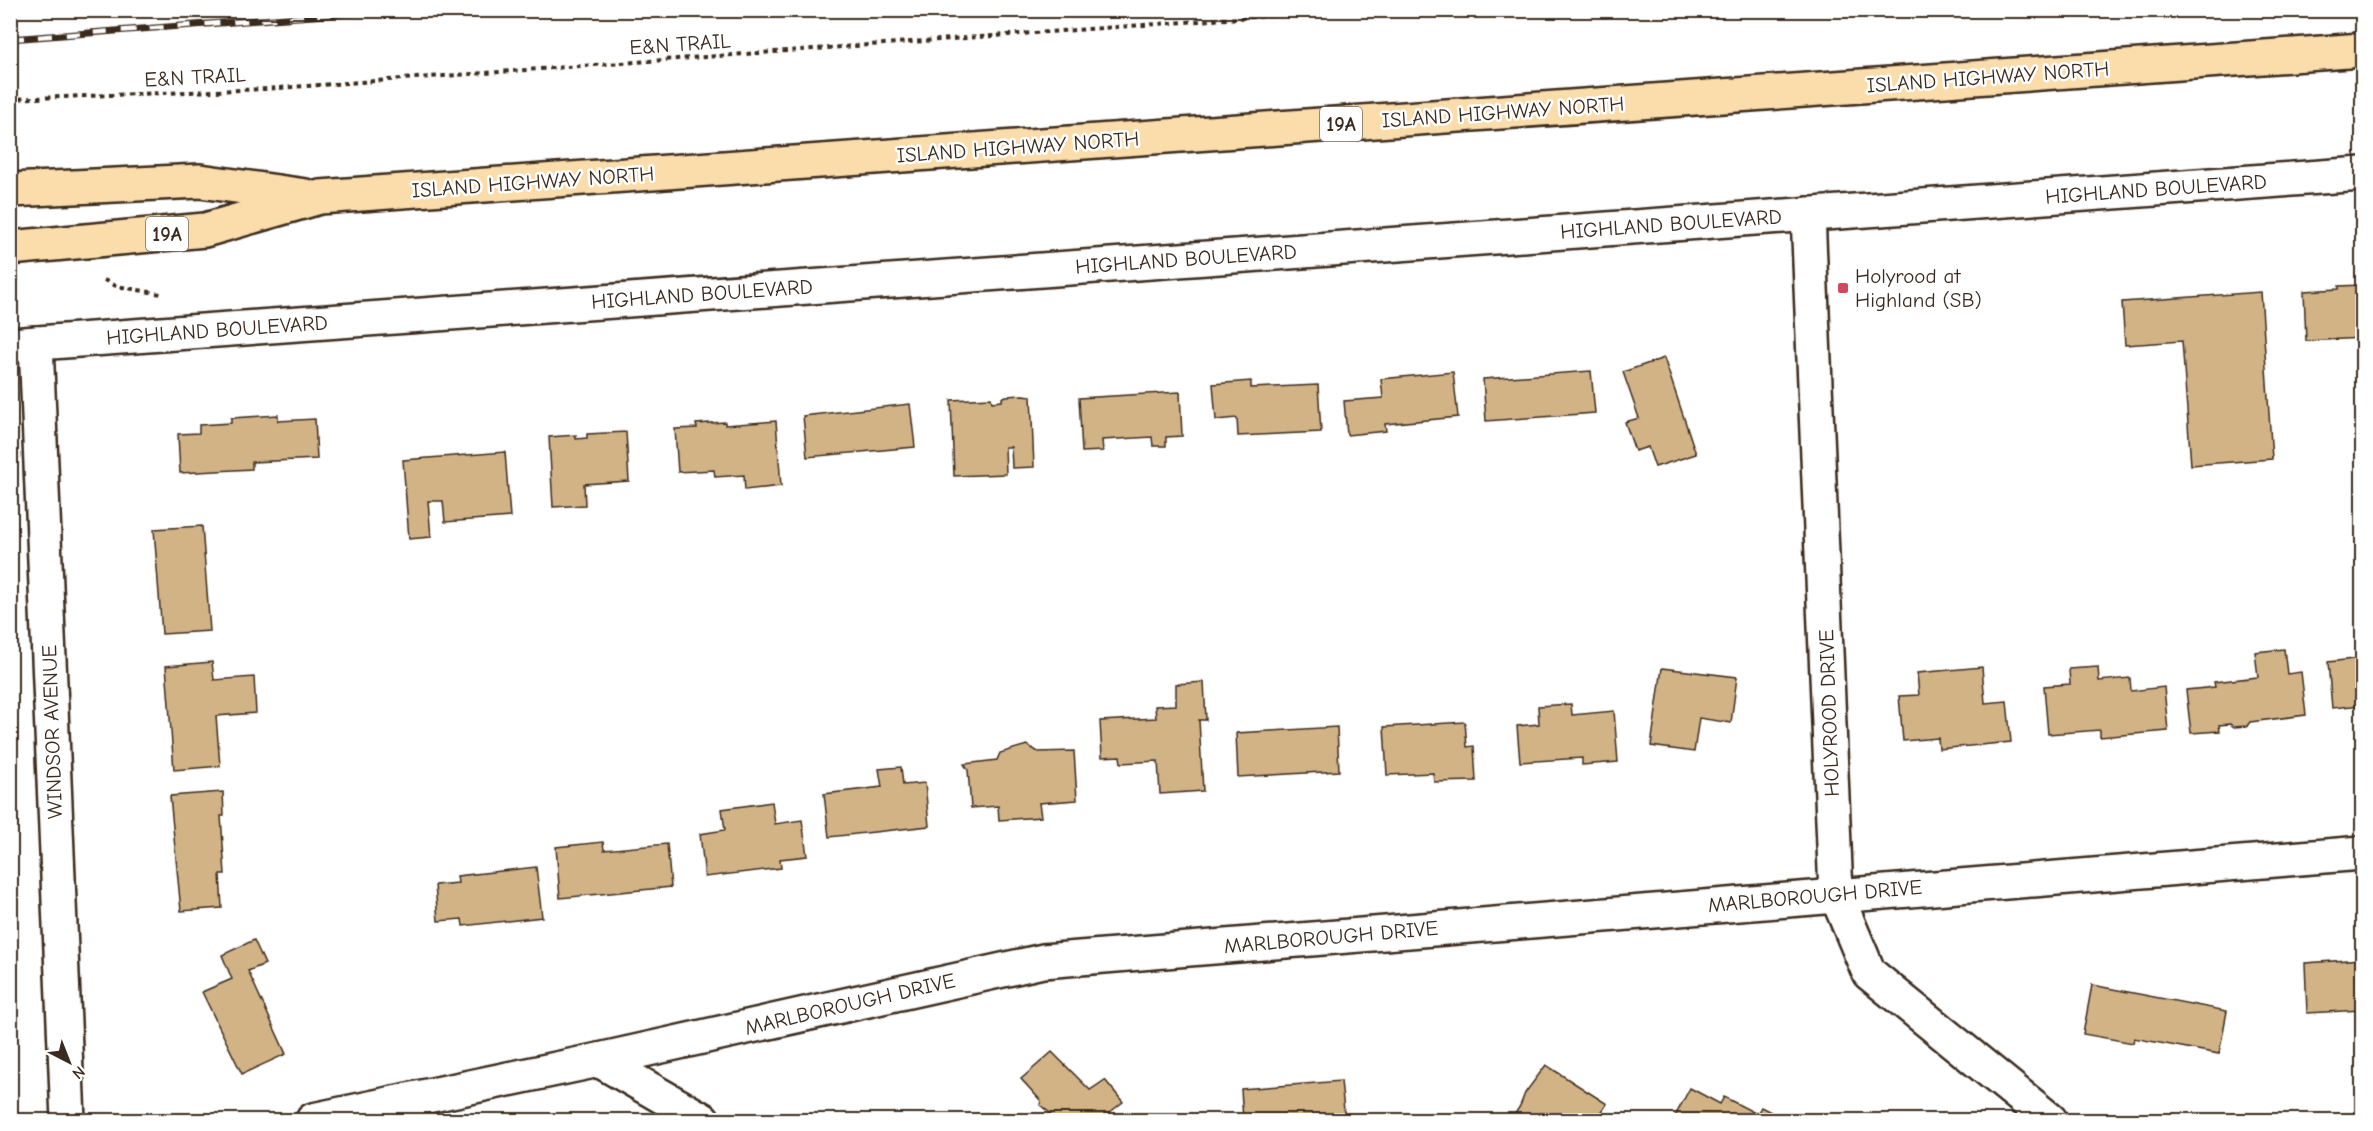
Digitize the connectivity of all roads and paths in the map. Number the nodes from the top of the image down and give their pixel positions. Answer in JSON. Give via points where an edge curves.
{"nodes":[{"id":1,"x":1350,"y":10,"type":"edge"},
{"id":2,"x":2362,"y":50,"type":"edge"},
{"id":3,"x":10,"y":99,"type":"edge"},
{"id":4,"x":2362,"y":174,"type":"edge"},
{"id":5,"x":10,"y":190,"type":"edge"},
{"id":6,"x":320,"y":197,"type":"junction"},
{"id":7,"x":1808,"y":214,"type":"junction"},
{"id":8,"x":10,"y":248,"type":"edge"},
{"id":9,"x":104,"y":280,"type":"dead end"},
{"id":10,"x":165,"y":295,"type":"dead end"},
{"id":11,"x":23,"y":344,"type":"edge"},
{"id":12,"x":2362,"y":853,"type":"edge"},
{"id":13,"x":1836,"y":894,"type":"junction"},
{"id":14,"x":599,"y":1060,"type":"junction"},
{"id":15,"x":68,"y":1120,"type":"edge"},
{"id":16,"x":313,"y":1120,"type":"edge"},
{"id":17,"x":704,"y":1120,"type":"edge"},
{"id":18,"x":2050,"y":1120,"type":"edge"}],
"edges":[{"from":1,"to":3,"type":"path","name":"E&N TRAIL","via":[[277,88]]},
{"from":2,"to":6,"type":"main road","name":"ISLAND HIGHWAY NORTH","number":"19A"},
{"from":4,"to":7,"type":"street","name":"HIGHLAND BOULEVARD"},
{"from":5,"to":6,"type":"main road","name":"ISLAND HIGHWAY NORTH","number":"19A","via":[[200,181]]},
{"from":6,"to":8,"type":"main road","name":"ISLAND HIGHWAY NORTH","number":"19A","via":[[205,230]]},
{"from":7,"to":11,"type":"street","name":"HIGHLAND BOULEVARD"},
{"from":7,"to":13,"type":"street","name":"HOLYROOD DRIVE"},
{"from":9,"to":10,"type":"path"},
{"from":11,"to":15,"type":"street","name":"WINDSOR AVENUE"},
{"from":12,"to":13,"type":"street","name":"MARLBOROUGH DRIVE"},
{"from":13,"to":14,"type":"street","name":"MARLBOROUGH DRIVE","via":[[1043,962]]},
{"from":13,"to":18,"type":"street","name":"HOLYROOD DRIVE","via":[[1869,973]]},
{"from":14,"to":16,"type":"street","name":"MARLBOROUGH DRIVE"},
{"from":14,"to":17,"type":"street"}]}
